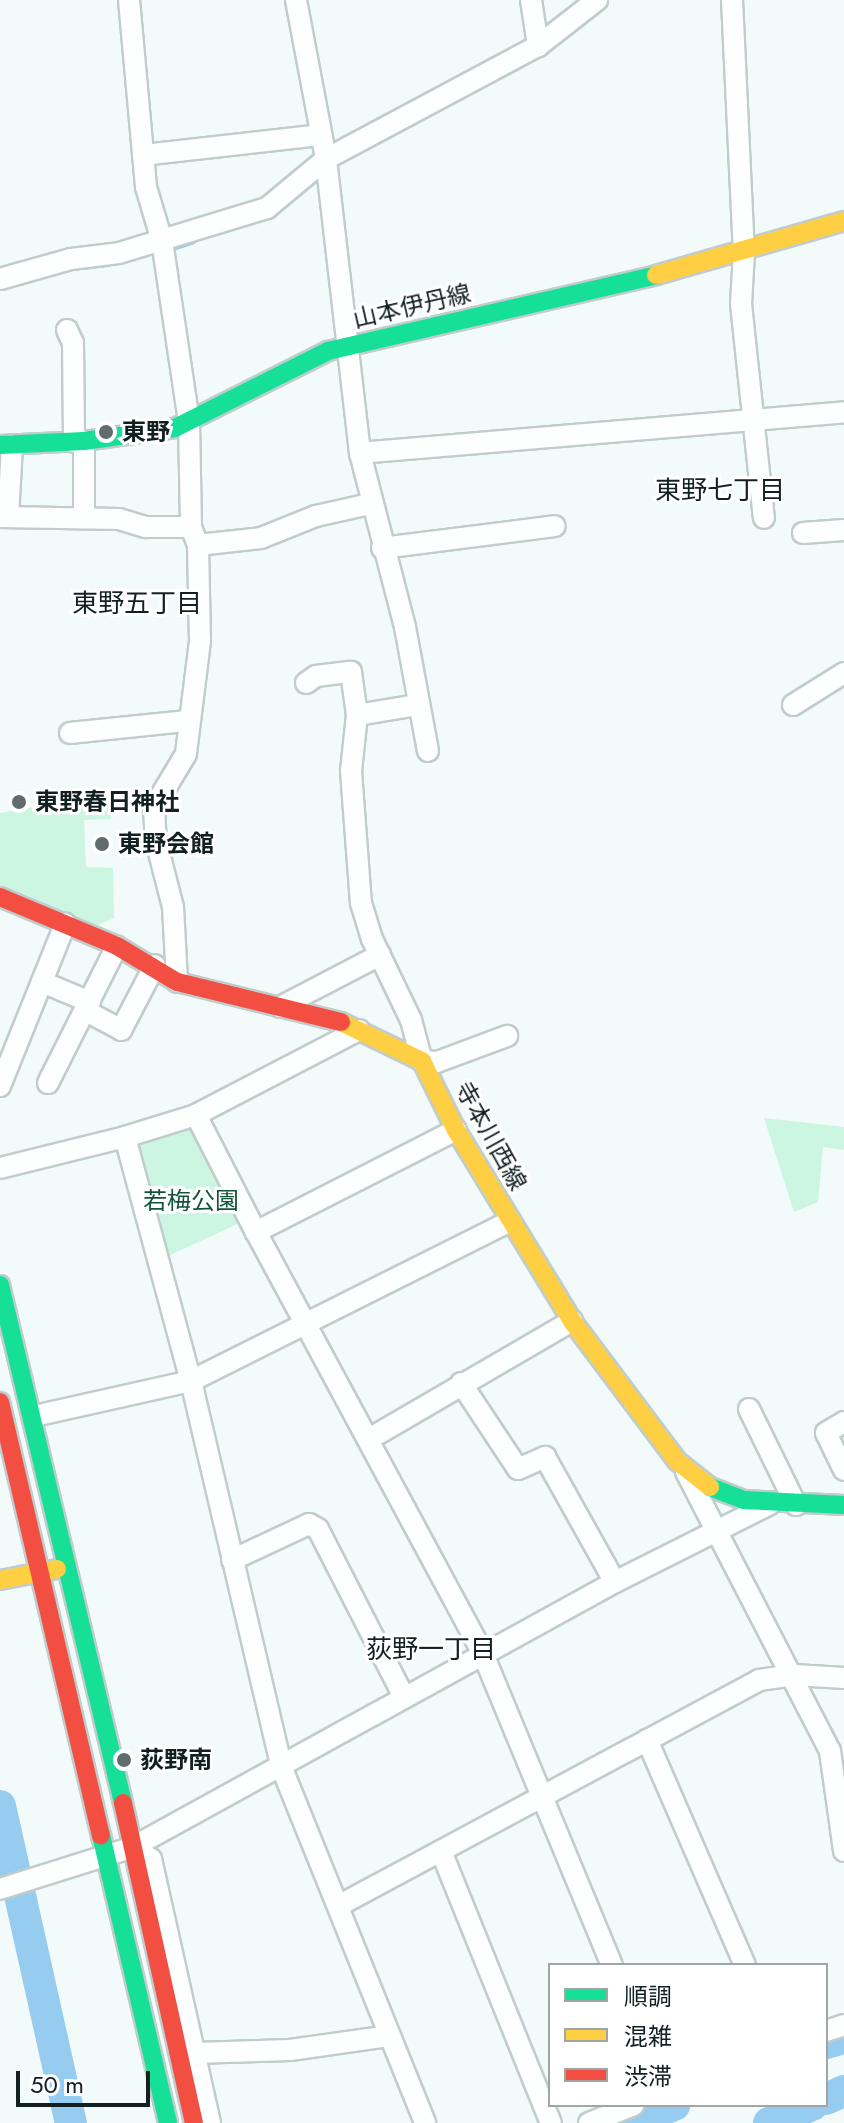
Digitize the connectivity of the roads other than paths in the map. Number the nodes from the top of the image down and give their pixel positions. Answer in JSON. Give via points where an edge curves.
{"nodes":[{"id":1,"x":129,"y":0,"type":"edge"},
{"id":2,"x":296,"y":0,"type":"edge"},
{"id":3,"x":531,"y":0,"type":"edge"},
{"id":4,"x":597,"y":0,"type":"edge"},
{"id":5,"x":732,"y":0,"type":"edge"},
{"id":6,"x":538,"y":46,"type":"junction"},
{"id":7,"x":321,"y":135,"type":"junction"},
{"id":8,"x":143,"y":155,"type":"junction"},
{"id":9,"x":326,"y":159,"type":"junction"},
{"id":10,"x":844,"y":221,"type":"edge"},
{"id":11,"x":162,"y":241,"type":"junction"},
{"id":12,"x":744,"y":252,"type":"junction"},
{"id":13,"x":0,"y":279,"type":"edge"},
{"id":14,"x":67,"y":330,"type":"dead end"},
{"id":15,"x":348,"y":345,"type":"junction"},
{"id":16,"x":844,"y":412,"type":"edge"},
{"id":17,"x":754,"y":419,"type":"junction"},
{"id":18,"x":189,"y":422,"type":"junction"},
{"id":19,"x":79,"y":442,"type":"junction"},
{"id":20,"x":6,"y":445,"type":"edge"},
{"id":21,"x":360,"y":453,"type":"junction"},
{"id":22,"x":370,"y":504,"type":"junction"},
{"id":23,"x":4,"y":517,"type":"edge"},
{"id":24,"x":84,"y":518,"type":"junction"},
{"id":25,"x":764,"y":518,"type":"dead end"},
{"id":26,"x":555,"y":526,"type":"dead end"},
{"id":27,"x":844,"y":530,"type":"edge"},
{"id":28,"x":803,"y":533,"type":"dead end"},
{"id":29,"x":194,"y":536,"type":"junction"},
{"id":30,"x":382,"y":548,"type":"junction"},
{"id":31,"x":844,"y":673,"type":"edge"},
{"id":32,"x":306,"y":683,"type":"dead end"},
{"id":33,"x":417,"y":705,"type":"junction"},
{"id":34,"x":793,"y":705,"type":"dead end"},
{"id":35,"x":357,"y":715,"type":"junction"},
{"id":36,"x":187,"y":721,"type":"junction"},
{"id":37,"x":70,"y":733,"type":"dead end"},
{"id":38,"x":428,"y":751,"type":"dead end"},
{"id":39,"x":0,"y":897,"type":"edge"},
{"id":40,"x":65,"y":924,"type":"junction"},
{"id":41,"x":117,"y":946,"type":"junction"},
{"id":42,"x":380,"y":955,"type":"junction"},
{"id":43,"x":155,"y":965,"type":"junction"},
{"id":44,"x":42,"y":982,"type":"junction"},
{"id":45,"x":177,"y":982,"type":"junction"},
{"id":46,"x":88,"y":1006,"type":"junction"},
{"id":47,"x":280,"y":1007,"type":"junction"},
{"id":48,"x":359,"y":1030,"type":"junction"},
{"id":49,"x":507,"y":1036,"type":"dead end"},
{"id":50,"x":422,"y":1061,"type":"junction"},
{"id":51,"x":48,"y":1083,"type":"dead end"},
{"id":52,"x":0,"y":1086,"type":"edge"},
{"id":53,"x":196,"y":1115,"type":"junction"},
{"id":54,"x":456,"y":1130,"type":"junction"},
{"id":55,"x":125,"y":1137,"type":"junction"},
{"id":56,"x":0,"y":1168,"type":"edge"},
{"id":57,"x":510,"y":1221,"type":"junction"},
{"id":58,"x":256,"y":1232,"type":"junction"},
{"id":59,"x":0,"y":1285,"type":"edge"},
{"id":60,"x":572,"y":1321,"type":"junction"},
{"id":61,"x":305,"y":1326,"type":"junction"},
{"id":62,"x":191,"y":1381,"type":"junction"},
{"id":63,"x":461,"y":1383,"type":"junction"},
{"id":64,"x":0,"y":1402,"type":"edge"},
{"id":65,"x":749,"y":1409,"type":"dead end"},
{"id":66,"x":34,"y":1416,"type":"junction"},
{"id":67,"x":844,"y":1422,"type":"edge"},
{"id":68,"x":369,"y":1439,"type":"junction"},
{"id":69,"x":684,"y":1468,"type":"junction"},
{"id":70,"x":844,"y":1470,"type":"edge"},
{"id":71,"x":770,"y":1504,"type":"junction"},
{"id":72,"x":796,"y":1505,"type":"junction"},
{"id":73,"x":844,"y":1505,"type":"edge"},
{"id":74,"x":717,"y":1529,"type":"junction"},
{"id":75,"x":232,"y":1560,"type":"junction"},
{"id":76,"x":70,"y":1566,"type":"junction"},
{"id":77,"x":42,"y":1572,"type":"junction"},
{"id":78,"x":0,"y":1580,"type":"edge"},
{"id":79,"x":615,"y":1582,"type":"junction"},
{"id":80,"x":483,"y":1654,"type":"junction"},
{"id":81,"x":795,"y":1675,"type":"junction"},
{"id":82,"x":844,"y":1678,"type":"edge"},
{"id":83,"x":404,"y":1697,"type":"junction"},
{"id":84,"x":647,"y":1740,"type":"junction"},
{"id":85,"x":281,"y":1766,"type":"junction"},
{"id":86,"x":542,"y":1796,"type":"junction"},
{"id":87,"x":133,"y":1847,"type":"junction"},
{"id":88,"x":441,"y":1851,"type":"junction"},
{"id":89,"x":844,"y":1851,"type":"edge"},
{"id":90,"x":108,"y":1854,"type":"junction"},
{"id":91,"x":11,"y":1885,"type":"edge"},
{"id":92,"x":338,"y":1906,"type":"junction"},
{"id":93,"x":611,"y":1963,"type":"edge"},
{"id":94,"x":744,"y":1963,"type":"edge"},
{"id":95,"x":390,"y":2036,"type":"junction"},
{"id":96,"x":194,"y":2053,"type":"junction"},
{"id":97,"x":629,"y":2107,"type":"edge"},
{"id":98,"x":154,"y":2123,"type":"edge"},
{"id":99,"x":168,"y":2123,"type":"edge"},
{"id":100,"x":194,"y":2123,"type":"edge"},
{"id":101,"x":210,"y":2123,"type":"edge"},
{"id":102,"x":425,"y":2123,"type":"edge"},
{"id":103,"x":551,"y":2123,"type":"edge"},
{"id":104,"x":589,"y":2123,"type":"edge"}],
"edges":[{"from":1,"to":8,"type":"street"},
{"from":2,"to":7,"type":"street"},
{"from":3,"to":6,"type":"street"},
{"from":4,"to":6,"type":"street"},
{"from":5,"to":12,"type":"street"},
{"from":6,"to":9,"type":"street"},
{"from":7,"to":8,"type":"street"},
{"from":7,"to":9,"type":"street"},
{"from":8,"to":11,"type":"street"},
{"from":9,"to":11,"type":"street","via":[[267,208]]},
{"from":9,"to":15,"type":"street"},
{"from":10,"to":12,"type":"main road","name":"山本伊丹線"},
{"from":11,"to":13,"type":"street"},
{"from":11,"to":18,"type":"street"},
{"from":12,"to":15,"type":"main road","name":"山本伊丹線"},
{"from":12,"to":17,"type":"street","via":[[741,304]]},
{"from":14,"to":19,"type":"street","via":[[73,343]]},
{"from":15,"to":18,"type":"main road","name":"山本伊丹線","via":[[277,373]]},
{"from":15,"to":21,"type":"street"},
{"from":16,"to":17,"type":"street"},
{"from":17,"to":21,"type":"street"},
{"from":17,"to":25,"type":"street"},
{"from":18,"to":19,"type":"main road","name":"山本伊丹線"},
{"from":18,"to":29,"type":"street"},
{"from":19,"to":20,"type":"main road","name":"山本伊丹線"},
{"from":19,"to":24,"type":"street"},
{"from":20,"to":23,"type":"street"},
{"from":21,"to":22,"type":"street"},
{"from":22,"to":29,"type":"street","via":[[316,516],[261,538]]},
{"from":22,"to":30,"type":"street"},
{"from":23,"to":24,"type":"street"},
{"from":24,"to":29,"type":"street","via":[[119,519]]},
{"from":26,"to":30,"type":"street","via":[[523,538],[461,532]]},
{"from":27,"to":28,"type":"street"},
{"from":29,"to":36,"type":"street","via":[[200,641]]},
{"from":30,"to":33,"type":"street","via":[[405,627]]},
{"from":31,"to":34,"type":"street"},
{"from":32,"to":35,"type":"street","via":[[316,676],[351,672]]},
{"from":33,"to":35,"type":"street"},
{"from":33,"to":38,"type":"street"},
{"from":35,"to":42,"type":"street","via":[[351,771],[355,857],[361,903]]},
{"from":36,"to":37,"type":"street","via":[[99,736]]},
{"from":36,"to":45,"type":"street","via":[[186,754],[154,807],[156,841],[173,907]]},
{"from":39,"to":40,"type":"main road"},
{"from":40,"to":41,"type":"main road"},
{"from":40,"to":44,"type":"street"},
{"from":41,"to":43,"type":"main road"},
{"from":41,"to":46,"type":"street"},
{"from":42,"to":47,"type":"street"},
{"from":42,"to":50,"type":"street","via":[[411,1020]]},
{"from":43,"to":45,"type":"main road"},
{"from":43,"to":46,"type":"street","via":[[121,1030]]},
{"from":44,"to":46,"type":"street"},
{"from":44,"to":52,"type":"street"},
{"from":45,"to":47,"type":"main road"},
{"from":46,"to":51,"type":"street"},
{"from":47,"to":48,"type":"main road","via":[[330,1016]]},
{"from":48,"to":50,"type":"main road"},
{"from":48,"to":53,"type":"street"},
{"from":49,"to":50,"type":"street","via":[[437,1062]]},
{"from":50,"to":54,"type":"main road","name":"寺本川西線"},
{"from":53,"to":55,"type":"street"},
{"from":53,"to":58,"type":"street"},
{"from":54,"to":57,"type":"main road","name":"寺本川西線"},
{"from":54,"to":58,"type":"street"},
{"from":55,"to":56,"type":"street"},
{"from":55,"to":62,"type":"street"},
{"from":57,"to":60,"type":"main road","name":"寺本川西線"},
{"from":57,"to":61,"type":"street"},
{"from":58,"to":61,"type":"street"},
{"from":59,"to":66,"type":"main road"},
{"from":60,"to":63,"type":"street"},
{"from":60,"to":69,"type":"main road","name":"寺本川西線"},
{"from":61,"to":62,"type":"street"},
{"from":61,"to":68,"type":"street"},
{"from":62,"to":66,"type":"street"},
{"from":62,"to":75,"type":"street"},
{"from":63,"to":68,"type":"street"},
{"from":63,"to":79,"type":"street","via":[[518,1469],[545,1457]]},
{"from":64,"to":77,"type":"main road"},
{"from":65,"to":72,"type":"street"},
{"from":66,"to":76,"type":"main road"},
{"from":67,"to":70,"type":"street","via":[[826,1433]]},
{"from":68,"to":80,"type":"street"},
{"from":69,"to":71,"type":"main road","name":"寺本川西線","via":[[729,1496]]},
{"from":69,"to":74,"type":"street"},
{"from":71,"to":72,"type":"main road","name":"寺本川西線"},
{"from":71,"to":74,"type":"street"},
{"from":72,"to":73,"type":"main road","name":"寺本川西線"},
{"from":74,"to":79,"type":"street"},
{"from":74,"to":81,"type":"street"},
{"from":75,"to":83,"type":"street","via":[[309,1524],[318,1529]]},
{"from":75,"to":85,"type":"street"},
{"from":76,"to":77,"type":"main road"},
{"from":76,"to":87,"type":"main road"},
{"from":77,"to":78,"type":"main road"},
{"from":77,"to":90,"type":"main road"},
{"from":79,"to":80,"type":"street"},
{"from":80,"to":83,"type":"street"},
{"from":80,"to":86,"type":"street"},
{"from":81,"to":82,"type":"street"},
{"from":81,"to":84,"type":"street","via":[[759,1680]]},
{"from":81,"to":89,"type":"street","via":[[830,1751]]},
{"from":83,"to":85,"type":"street"},
{"from":84,"to":86,"type":"street"},
{"from":84,"to":94,"type":"street"},
{"from":85,"to":87,"type":"street"},
{"from":85,"to":92,"type":"street"},
{"from":86,"to":88,"type":"street"},
{"from":86,"to":93,"type":"street"},
{"from":87,"to":90,"type":"street"},
{"from":87,"to":96,"type":"street","via":[[151,1859]]},
{"from":87,"to":100,"type":"main road"},
{"from":88,"to":92,"type":"street"},
{"from":88,"to":103,"type":"street"},
{"from":90,"to":91,"type":"street"},
{"from":90,"to":98,"type":"street","via":[[100,1875]]},
{"from":90,"to":99,"type":"main road"},
{"from":92,"to":95,"type":"street"},
{"from":95,"to":96,"type":"street","via":[[290,2050]]},
{"from":95,"to":102,"type":"street"},
{"from":96,"to":101,"type":"street"},
{"from":97,"to":104,"type":"street"}]}
